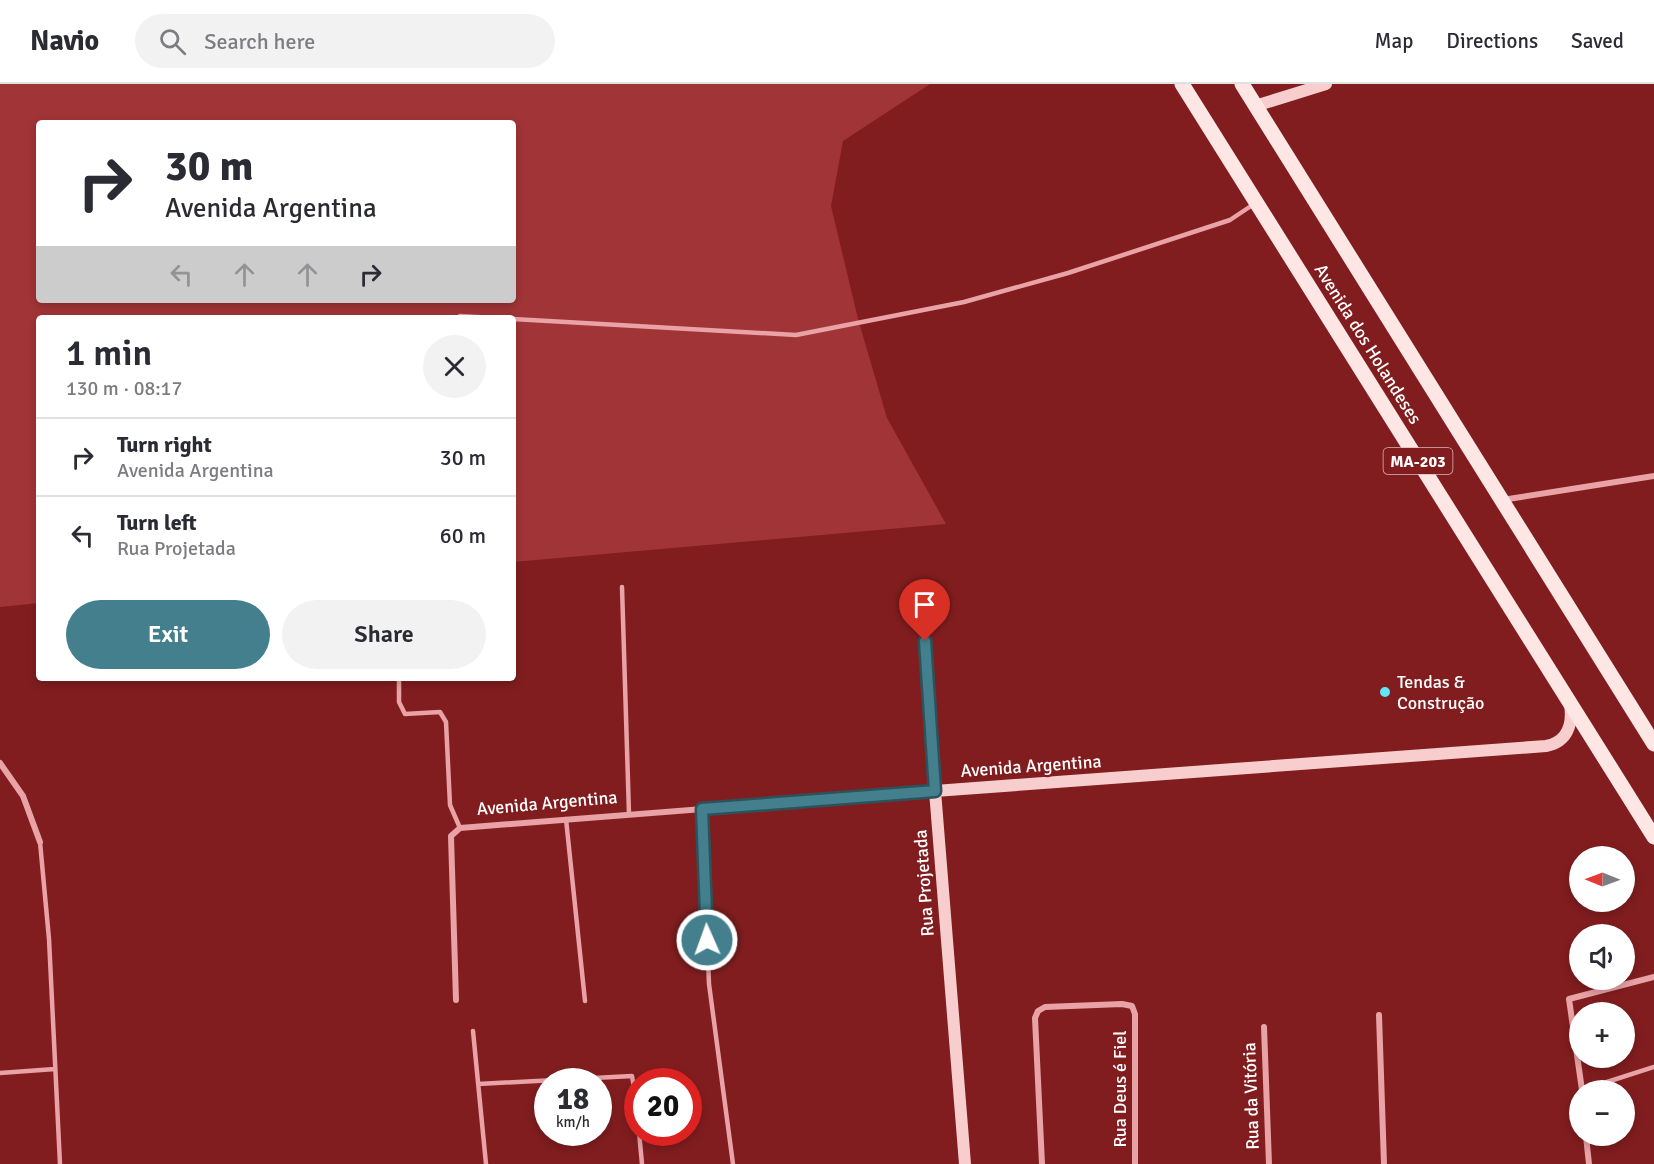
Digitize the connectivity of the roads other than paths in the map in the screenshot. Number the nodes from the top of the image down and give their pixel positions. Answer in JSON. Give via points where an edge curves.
{"nodes":[{"id":1,"x":1182,"y":84,"type":"edge"},
{"id":2,"x":1242,"y":84,"type":"edge"},
{"id":3,"x":1326,"y":84,"type":"edge"},
{"id":4,"x":1255,"y":106,"type":"junction"},
{"id":5,"x":1257,"y":203,"type":"junction"},
{"id":6,"x":516,"y":319,"type":"edge"},
{"id":7,"x":1654,"y":476,"type":"edge"},
{"id":8,"x":1501,"y":500,"type":"junction"},
{"id":9,"x":621,"y":587,"type":"dead end"},
{"id":10,"x":922,"y":598,"type":"dead end"},
{"id":11,"x":399,"y":681,"type":"edge"},
{"id":12,"x":1570,"y":704,"type":"junction"},
{"id":13,"x":1654,"y":744,"type":"edge"},
{"id":14,"x":0,"y":763,"type":"edge"},
{"id":15,"x":935,"y":791,"type":"junction"},
{"id":16,"x":702,"y":809,"type":"junction"},
{"id":17,"x":629,"y":814,"type":"junction"},
{"id":18,"x":566,"y":819,"type":"junction"},
{"id":19,"x":460,"y":828,"type":"junction"},
{"id":20,"x":1654,"y":837,"type":"edge"},
{"id":21,"x":40,"y":842,"type":"joint"},
{"id":22,"x":1654,"y":977,"type":"edge"},
{"id":23,"x":456,"y":1000,"type":"dead end"},
{"id":24,"x":585,"y":1001,"type":"dead end"},
{"id":25,"x":1379,"y":1015,"type":"dead end"},
{"id":26,"x":1264,"y":1027,"type":"dead end"},
{"id":27,"x":473,"y":1031,"type":"dead end"},
{"id":28,"x":1654,"y":1067,"type":"edge"},
{"id":29,"x":56,"y":1070,"type":"junction"},
{"id":30,"x":0,"y":1073,"type":"edge"},
{"id":31,"x":624,"y":1076,"type":"edge"},
{"id":32,"x":1581,"y":1080,"type":"edge"},
{"id":33,"x":1613,"y":1080,"type":"edge"},
{"id":34,"x":478,"y":1084,"type":"junction"},
{"id":35,"x":640,"y":1146,"type":"edge"},
{"id":36,"x":1587,"y":1146,"type":"edge"},
{"id":37,"x":60,"y":1164,"type":"edge"},
{"id":38,"x":486,"y":1164,"type":"edge"},
{"id":39,"x":642,"y":1164,"type":"edge"},
{"id":40,"x":733,"y":1164,"type":"edge"},
{"id":41,"x":964,"y":1164,"type":"edge"},
{"id":42,"x":1042,"y":1164,"type":"edge"},
{"id":43,"x":1135,"y":1164,"type":"edge"},
{"id":44,"x":1269,"y":1164,"type":"edge"},
{"id":45,"x":1384,"y":1164,"type":"edge"},
{"id":46,"x":1589,"y":1164,"type":"edge"}],
"edges":[{"from":1,"to":5,"type":"main road","name":"Avenida dos Holandeses","number":"MA-203"},
{"from":2,"to":4,"type":"main road","name":"Avenida dos Holandeses","number":"MA-203"},
{"from":3,"to":4,"type":"street"},
{"from":4,"to":8,"type":"main road","name":"Avenida dos Holandeses","number":"MA-203"},
{"from":5,"to":6,"type":"lane","via":[[1230,220],[964,303],[796,335]]},
{"from":5,"to":12,"type":"main road","name":"Avenida dos Holandeses","number":"MA-203"},
{"from":7,"to":8,"type":"street"},
{"from":8,"to":13,"type":"main road","name":"Avenida dos Holandeses","number":"MA-203"},
{"from":9,"to":17,"type":"lane"},
{"from":10,"to":15,"type":"street","name":"Rua Projetada"},
{"from":11,"to":19,"type":"lane","via":[[399,702],[405,714],[440,712],[446,722],[450,805]]},
{"from":12,"to":15,"type":"street","name":"Avenida Argentina","via":[[1571,718],[1564,737],[1546,746]]},
{"from":12,"to":20,"type":"main road","name":"Avenida dos Holandeses","number":"MA-203"},
{"from":14,"to":21,"type":"street","via":[[23,796]]},
{"from":15,"to":16,"type":"street","name":"Avenida Argentina"},
{"from":15,"to":41,"type":"street","name":"Rua Projetada"},
{"from":16,"to":17,"type":"street","name":"Avenida Argentina"},
{"from":16,"to":40,"type":"lane","via":[[709,984]]},
{"from":17,"to":18,"type":"street","name":"Avenida Argentina"},
{"from":18,"to":19,"type":"street","name":"Avenida Argentina"},
{"from":18,"to":24,"type":"lane"},
{"from":19,"to":23,"type":"street","name":"Avenida Argentina","via":[[451,836]]},
{"from":21,"to":29,"type":"lane"},
{"from":22,"to":32,"type":"street","via":[[1569,999]]},
{"from":25,"to":45,"type":"street"},
{"from":26,"to":44,"type":"street","name":"Rua da Vitória"},
{"from":27,"to":34,"type":"lane"},
{"from":28,"to":33,"type":"lane"},
{"from":29,"to":30,"type":"lane"},
{"from":29,"to":37,"type":"lane"},
{"from":31,"to":34,"type":"lane"},
{"from":34,"to":38,"type":"lane"},
{"from":35,"to":39,"type":"lane"},
{"from":36,"to":46,"type":"street"},
{"from":42,"to":43,"type":"street","name":"Rua Deus é Fiel","via":[[1035,1018],[1038,1011],[1045,1007],[1122,1004],[1132,1006],[1135,1014]]}]}
